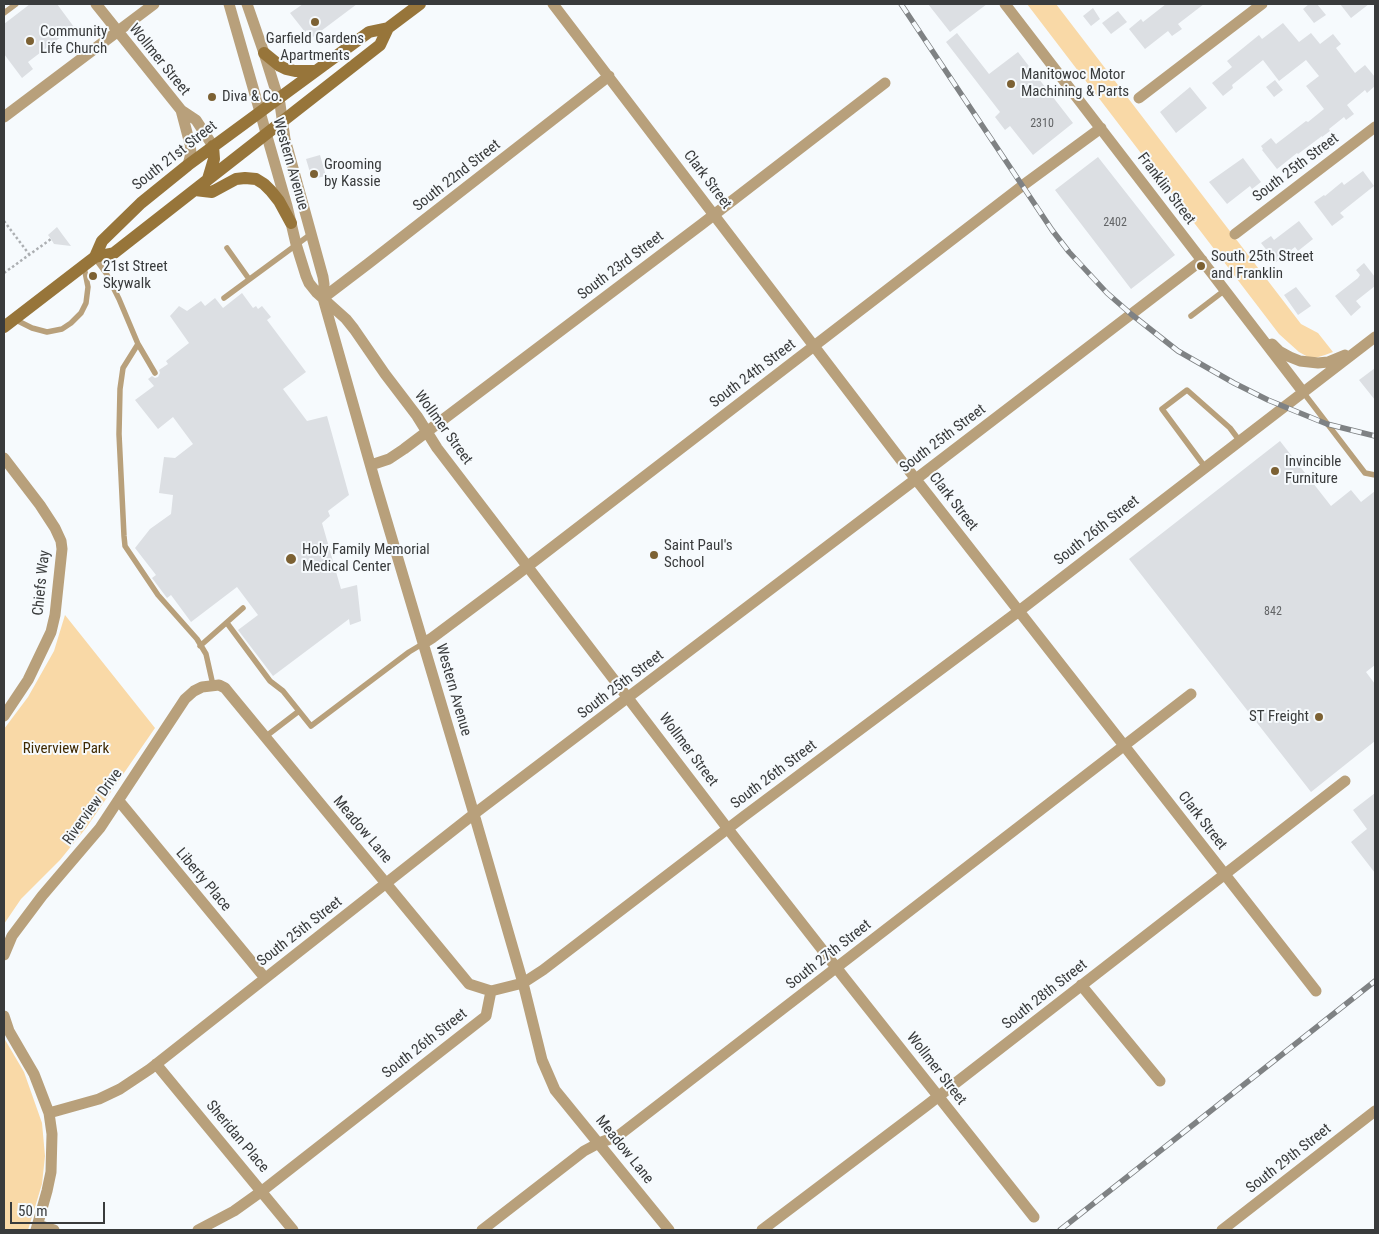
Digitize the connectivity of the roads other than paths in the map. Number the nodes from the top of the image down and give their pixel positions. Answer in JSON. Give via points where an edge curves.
{"nodes":[{"id":1,"x":16,"y":4,"type":"edge"},
{"id":2,"x":96,"y":4,"type":"edge"},
{"id":3,"x":154,"y":4,"type":"edge"},
{"id":4,"x":229,"y":4,"type":"edge"},
{"id":5,"x":247,"y":4,"type":"edge"},
{"id":6,"x":420,"y":4,"type":"edge"},
{"id":7,"x":553,"y":4,"type":"edge"},
{"id":8,"x":1005,"y":4,"type":"edge"},
{"id":9,"x":1262,"y":4,"type":"edge"},
{"id":10,"x":4,"y":13,"type":"edge"},
{"id":11,"x":388,"y":28,"type":"junction"},
{"id":12,"x":118,"y":32,"type":"junction"},
{"id":13,"x":264,"y":53,"type":"junction"},
{"id":14,"x":316,"y":71,"type":"junction"},
{"id":15,"x":609,"y":76,"type":"junction"},
{"id":16,"x":885,"y":83,"type":"dead end"},
{"id":17,"x":1138,"y":98,"type":"dead end"},
{"id":18,"x":278,"y":99,"type":"junction"},
{"id":19,"x":181,"y":110,"type":"junction"},
{"id":20,"x":260,"y":112,"type":"junction"},
{"id":21,"x":4,"y":117,"type":"edge"},
{"id":22,"x":282,"y":121,"type":"junction"},
{"id":23,"x":1375,"y":126,"type":"edge"},
{"id":24,"x":1100,"y":128,"type":"junction"},
{"id":25,"x":266,"y":134,"type":"junction"},
{"id":26,"x":213,"y":146,"type":"junction"},
{"id":27,"x":188,"y":165,"type":"junction"},
{"id":28,"x":208,"y":179,"type":"junction"},
{"id":29,"x":194,"y":190,"type":"junction"},
{"id":30,"x":714,"y":214,"type":"junction"},
{"id":31,"x":290,"y":223,"type":"junction"},
{"id":32,"x":311,"y":234,"type":"junction"},
{"id":33,"x":1235,"y":234,"type":"dead end"},
{"id":34,"x":296,"y":244,"type":"junction"},
{"id":35,"x":226,"y":248,"type":"dead end"},
{"id":36,"x":95,"y":257,"type":"junction"},
{"id":37,"x":1202,"y":260,"type":"junction"},
{"id":38,"x":84,"y":266,"type":"junction"},
{"id":39,"x":249,"y":279,"type":"junction"},
{"id":40,"x":1225,"y":290,"type":"junction"},
{"id":41,"x":224,"y":298,"type":"dead end"},
{"id":42,"x":323,"y":298,"type":"junction"},
{"id":43,"x":1191,"y":316,"type":"dead end"},
{"id":44,"x":14,"y":319,"type":"junction"},
{"id":45,"x":4,"y":327,"type":"edge"},
{"id":46,"x":1253,"y":327,"type":"junction"},
{"id":47,"x":1374,"y":342,"type":"edge"},
{"id":48,"x":138,"y":344,"type":"junction"},
{"id":49,"x":814,"y":346,"type":"junction"},
{"id":50,"x":156,"y":373,"type":"dead end"},
{"id":51,"x":1303,"y":392,"type":"junction"},
{"id":52,"x":426,"y":431,"type":"junction"},
{"id":53,"x":1239,"y":440,"type":"junction"},
{"id":54,"x":4,"y":458,"type":"edge"},
{"id":55,"x":370,"y":465,"type":"junction"},
{"id":56,"x":1205,"y":467,"type":"junction"},
{"id":57,"x":1375,"y":475,"type":"edge"},
{"id":58,"x":916,"y":479,"type":"junction"},
{"id":59,"x":528,"y":566,"type":"junction"},
{"id":60,"x":243,"y":608,"type":"dead end"},
{"id":61,"x":1019,"y":611,"type":"junction"},
{"id":62,"x":227,"y":623,"type":"junction"},
{"id":63,"x":424,"y":642,"type":"junction"},
{"id":64,"x":200,"y":646,"type":"junction"},
{"id":65,"x":213,"y":685,"type":"junction"},
{"id":66,"x":1191,"y":694,"type":"dead end"},
{"id":67,"x":629,"y":698,"type":"junction"},
{"id":68,"x":299,"y":711,"type":"junction"},
{"id":69,"x":4,"y":716,"type":"edge"},
{"id":70,"x":265,"y":737,"type":"junction"},
{"id":71,"x":1124,"y":747,"type":"junction"},
{"id":72,"x":1345,"y":781,"type":"dead end"},
{"id":73,"x":118,"y":801,"type":"junction"},
{"id":74,"x":474,"y":814,"type":"junction"},
{"id":75,"x":728,"y":829,"type":"junction"},
{"id":76,"x":1224,"y":874,"type":"junction"},
{"id":77,"x":386,"y":884,"type":"junction"},
{"id":78,"x":4,"y":955,"type":"edge"},
{"id":79,"x":837,"y":968,"type":"junction"},
{"id":80,"x":265,"y":978,"type":"junction"},
{"id":81,"x":523,"y":983,"type":"junction"},
{"id":82,"x":1082,"y":985,"type":"junction"},
{"id":83,"x":491,"y":991,"type":"junction"},
{"id":84,"x":1316,"y":991,"type":"dead end"},
{"id":85,"x":4,"y":1016,"type":"edge"},
{"id":86,"x":156,"y":1064,"type":"junction"},
{"id":87,"x":1160,"y":1082,"type":"dead end"},
{"id":88,"x":555,"y":1090,"type":"joint"},
{"id":89,"x":938,"y":1096,"type":"junction"},
{"id":90,"x":1375,"y":1111,"type":"edge"},
{"id":91,"x":49,"y":1114,"type":"junction"},
{"id":92,"x":599,"y":1143,"type":"junction"},
{"id":93,"x":262,"y":1191,"type":"junction"},
{"id":94,"x":1034,"y":1217,"type":"dead end"},
{"id":95,"x":37,"y":1228,"type":"edge"},
{"id":96,"x":54,"y":1230,"type":"edge"},
{"id":97,"x":198,"y":1230,"type":"edge"},
{"id":98,"x":293,"y":1230,"type":"edge"},
{"id":99,"x":482,"y":1230,"type":"edge"},
{"id":100,"x":669,"y":1230,"type":"edge"},
{"id":101,"x":762,"y":1230,"type":"edge"},
{"id":102,"x":1222,"y":1230,"type":"edge"}],
"edges":[{"from":1,"to":10,"type":"lane"},
{"from":2,"to":12,"type":"street","name":"Wollmer Street"},
{"from":3,"to":12,"type":"street"},
{"from":4,"to":20,"type":"street","name":"Western Avenue"},
{"from":5,"to":13,"type":"street","name":"Western Avenue"},
{"from":6,"to":11,"type":"main road","name":"South 21st Street"},
{"from":7,"to":15,"type":"street","name":"Clark Street"},
{"from":8,"to":24,"type":"street","name":"Franklin Street"},
{"from":9,"to":17,"type":"street"},
{"from":11,"to":14,"type":"main road","name":"South 21st Street","via":[[369,32]]},
{"from":11,"to":22,"type":"main road","name":"South 21st Street","via":[[380,45]]},
{"from":12,"to":19,"type":"street","name":"Wollmer Street"},
{"from":12,"to":21,"type":"street"},
{"from":13,"to":14,"type":"main road","via":[[286,69]]},
{"from":13,"to":18,"type":"street","name":"Western Avenue"},
{"from":14,"to":18,"type":"main road","name":"South 21st Street"},
{"from":15,"to":30,"type":"street","name":"Clark Street"},
{"from":15,"to":42,"type":"street","name":"South 22nd Street"},
{"from":16,"to":30,"type":"street","name":"South 23rd Street"},
{"from":18,"to":20,"type":"main road","name":"South 21st Street"},
{"from":18,"to":22,"type":"street","name":"Western Avenue"},
{"from":19,"to":26,"type":"street","name":"Wollmer Street","via":[[196,120]]},
{"from":19,"to":27,"type":"street","name":"Wollmer Street","via":[[190,144]]},
{"from":20,"to":25,"type":"street","name":"Western Avenue"},
{"from":20,"to":26,"type":"main road","name":"South 21st Street"},
{"from":22,"to":25,"type":"main road","name":"South 21st Street"},
{"from":22,"to":32,"type":"street","name":"Western Avenue"},
{"from":23,"to":33,"type":"street","name":"South 25th Street"},
{"from":24,"to":37,"type":"street","name":"Franklin Street"},
{"from":24,"to":49,"type":"street","name":"South 24th Street"},
{"from":25,"to":28,"type":"main road","name":"South 21st Street"},
{"from":25,"to":31,"type":"street","name":"Western Avenue"},
{"from":26,"to":27,"type":"main road","name":"South 21st Street"},
{"from":26,"to":28,"type":"main road","via":[[214,159]]},
{"from":27,"to":36,"type":"main road","name":"South 21st Street","via":[[141,203],[102,241]]},
{"from":28,"to":29,"type":"main road","name":"South 21st Street"},
{"from":29,"to":31,"type":"main road","via":[[212,192],[236,179],[256,179],[279,201]]},
{"from":29,"to":36,"type":"main road","name":"South 21st Street","via":[[114,253]]},
{"from":30,"to":49,"type":"street","name":"Clark Street"},
{"from":30,"to":52,"type":"street","name":"South 23rd Street"},
{"from":31,"to":34,"type":"street","name":"Western Avenue"},
{"from":32,"to":34,"type":"lane"},
{"from":32,"to":42,"type":"street","name":"Western Avenue","via":[[323,276]]},
{"from":34,"to":39,"type":"lane"},
{"from":34,"to":42,"type":"street","name":"Western Avenue","via":[[308,280]]},
{"from":35,"to":39,"type":"lane"},
{"from":36,"to":38,"type":"main road","name":"South 21st Street"},
{"from":36,"to":48,"type":"lane","via":[[119,299]]},
{"from":37,"to":40,"type":"street","name":"Franklin Street"},
{"from":37,"to":58,"type":"street","name":"South 25th Street"},
{"from":38,"to":44,"type":"main road","name":"South 21st Street"},
{"from":38,"to":44,"type":"lane","via":[[88,287],[86,303],[71,323],[47,332]]},
{"from":39,"to":41,"type":"lane"},
{"from":40,"to":43,"type":"lane"},
{"from":40,"to":46,"type":"street","name":"Franklin Street"},
{"from":42,"to":52,"type":"street","name":"Wollmer Street","via":[[354,329]]},
{"from":42,"to":55,"type":"street","name":"Western Avenue"},
{"from":44,"to":45,"type":"main road","name":"South 21st Street"},
{"from":46,"to":47,"type":"street","via":[[1284,354],[1300,361],[1328,362]]},
{"from":46,"to":51,"type":"street","name":"Franklin Street"},
{"from":47,"to":51,"type":"street","name":"South 26th Street"},
{"from":48,"to":50,"type":"lane"},
{"from":48,"to":64,"type":"lane","via":[[122,368],[120,389],[125,546],[158,595]]},
{"from":49,"to":58,"type":"street","name":"Clark Street"},
{"from":49,"to":59,"type":"street","name":"South 24th Street"},
{"from":51,"to":53,"type":"street","name":"South 26th Street"},
{"from":51,"to":57,"type":"lane","via":[[1365,473]]},
{"from":52,"to":55,"type":"street","name":"South 23rd Street","via":[[391,457]]},
{"from":52,"to":59,"type":"street","name":"Wollmer Street"},
{"from":53,"to":56,"type":"street","name":"South 26th Street"},
{"from":53,"to":56,"type":"lane","via":[[1187,390],[1162,409]]},
{"from":54,"to":69,"type":"street","name":"Chiefs Way","via":[[55,528],[62,549],[51,632],[28,680]]},
{"from":55,"to":63,"type":"street","name":"Western Avenue"},
{"from":56,"to":61,"type":"street","name":"South 26th Street"},
{"from":58,"to":61,"type":"street","name":"Clark Street"},
{"from":58,"to":67,"type":"street","name":"South 25th Street"},
{"from":59,"to":63,"type":"street","name":"South 24th Street"},
{"from":59,"to":67,"type":"street","name":"Wollmer Street"},
{"from":60,"to":62,"type":"lane"},
{"from":61,"to":71,"type":"street","name":"Clark Street"},
{"from":61,"to":75,"type":"street","name":"South 26th Street"},
{"from":62,"to":64,"type":"lane"},
{"from":62,"to":68,"type":"lane","via":[[270,681]]},
{"from":63,"to":68,"type":"lane","via":[[311,726]]},
{"from":63,"to":74,"type":"street","name":"Western Avenue"},
{"from":64,"to":65,"type":"lane","via":[[206,654]]},
{"from":65,"to":70,"type":"street","name":"Meadow Lane","via":[[225,688]]},
{"from":65,"to":73,"type":"street","name":"Riverview Drive","via":[[197,689],[186,700]]},
{"from":66,"to":71,"type":"street","name":"South 27th Street"},
{"from":67,"to":74,"type":"street","name":"South 25th Street"},
{"from":67,"to":75,"type":"street","name":"Wollmer Street"},
{"from":68,"to":70,"type":"lane"},
{"from":70,"to":77,"type":"street","name":"Meadow Lane"},
{"from":71,"to":76,"type":"street","name":"Clark Street"},
{"from":71,"to":79,"type":"street","name":"South 27th Street"},
{"from":72,"to":76,"type":"street","name":"South 28th Street"},
{"from":73,"to":78,"type":"street","name":"Riverview Drive","via":[[100,828],[17,929]]},
{"from":73,"to":80,"type":"street","name":"Liberty Place"},
{"from":74,"to":77,"type":"street","name":"South 25th Street"},
{"from":74,"to":81,"type":"street","name":"Western Avenue"},
{"from":75,"to":79,"type":"street","name":"Wollmer Street"},
{"from":75,"to":81,"type":"street","name":"South 26th Street"},
{"from":76,"to":82,"type":"street","name":"South 28th Street"},
{"from":76,"to":84,"type":"street","name":"Clark Street"},
{"from":77,"to":80,"type":"street","name":"South 25th Street"},
{"from":77,"to":83,"type":"street","name":"Meadow Lane","via":[[469,984]]},
{"from":79,"to":89,"type":"street","name":"Wollmer Street"},
{"from":79,"to":92,"type":"street","name":"South 27th Street","via":[[618,1136]]},
{"from":80,"to":86,"type":"street","name":"South 25th Street"},
{"from":81,"to":83,"type":"street","name":"South 26th Street"},
{"from":81,"to":88,"type":"street","name":"Western Avenue","via":[[542,1060]]},
{"from":82,"to":87,"type":"street"},
{"from":82,"to":89,"type":"street","name":"South 28th Street"},
{"from":83,"to":93,"type":"street","name":"South 26th Street","via":[[486,1016]]},
{"from":85,"to":91,"type":"street","via":[[34,1074]]},
{"from":86,"to":91,"type":"street","name":"South 25th Street","via":[[99,1099]]},
{"from":86,"to":93,"type":"street","name":"Sheridan Place"},
{"from":88,"to":92,"type":"street","name":"Meadow Lane"},
{"from":89,"to":94,"type":"street","name":"Wollmer Street"},
{"from":89,"to":101,"type":"street","name":"South 28th Street"},
{"from":90,"to":102,"type":"street","name":"South 29th Street"},
{"from":91,"to":95,"type":"street","via":[[51,1172]]},
{"from":92,"to":99,"type":"street","name":"South 27th Street","via":[[584,1151]]},
{"from":92,"to":100,"type":"street","name":"Meadow Lane"},
{"from":93,"to":97,"type":"street","name":"South 26th Street","via":[[234,1212]]},
{"from":93,"to":98,"type":"street","name":"Sheridan Place"},
{"from":95,"to":96,"type":"street"}]}
